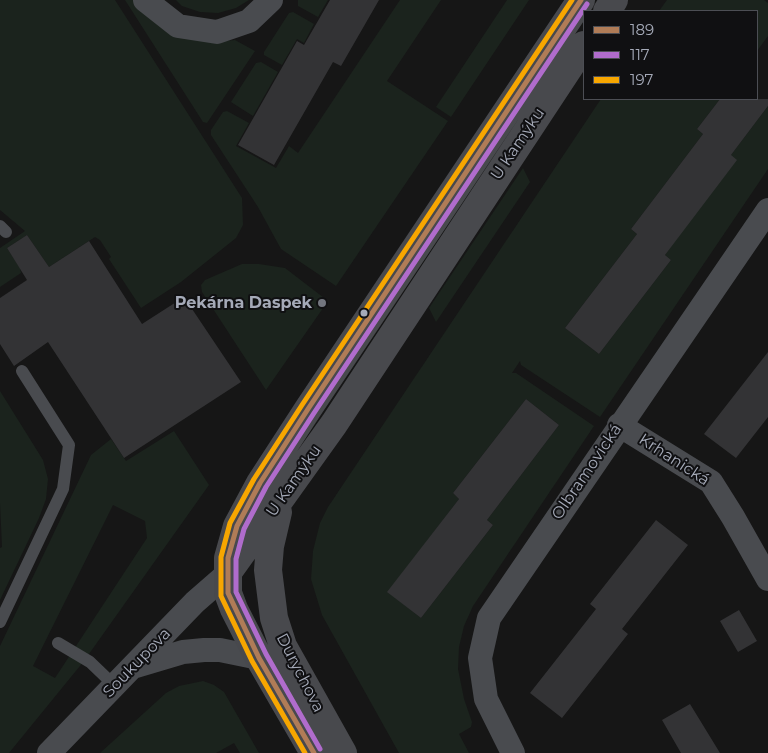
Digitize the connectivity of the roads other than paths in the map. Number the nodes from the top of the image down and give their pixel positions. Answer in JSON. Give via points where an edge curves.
{"nodes":[{"id":1,"x":145,"y":0,"type":"edge"},
{"id":2,"x":271,"y":0,"type":"edge"},
{"id":3,"x":581,"y":0,"type":"edge"},
{"id":4,"x":583,"y":47,"type":"edge"},
{"id":5,"x":768,"y":210,"type":"edge"},
{"id":6,"x":22,"y":370,"type":"dead end"},
{"id":7,"x":619,"y":425,"type":"junction"},
{"id":8,"x":281,"y":500,"type":"junction"},
{"id":9,"x":226,"y":575,"type":"junction"},
{"id":10,"x":768,"y":580,"type":"edge"},
{"id":11,"x":0,"y":622,"type":"edge"},
{"id":12,"x":58,"y":643,"type":"dead end"},
{"id":13,"x":271,"y":652,"type":"junction"},
{"id":14,"x":134,"y":666,"type":"junction"},
{"id":15,"x":115,"y":686,"type":"junction"},
{"id":16,"x":49,"y":753,"type":"edge"},
{"id":17,"x":314,"y":753,"type":"edge"},
{"id":18,"x":343,"y":753,"type":"edge"},
{"id":19,"x":512,"y":753,"type":"edge"}],
"edges":[{"from":1,"to":2,"type":"street","via":[[178,26],[217,32],[250,21]]},
{"from":3,"to":9,"type":"street","name":"U Kamýku","via":[[260,483],[236,526]]},
{"from":4,"to":8,"type":"street","name":"U Kamýku"},
{"from":5,"to":7,"type":"street","name":"Olbramovická"},
{"from":6,"to":11,"type":"lane","via":[[69,445],[63,489]]},
{"from":7,"to":10,"type":"street","name":"Krhanická","via":[[711,482]]},
{"from":7,"to":19,"type":"street","name":"Olbramovická","via":[[489,618],[480,658],[486,699]]},
{"from":8,"to":9,"type":"street","name":"U Kamýku"},
{"from":8,"to":13,"type":"street","name":"Durychova","via":[[268,570],[274,618]]},
{"from":9,"to":13,"type":"street","via":[[258,609]]},
{"from":9,"to":14,"type":"street","name":"Soukupova","via":[[195,602]]},
{"from":12,"to":15,"type":"lane","via":[[90,662]]},
{"from":13,"to":14,"type":"street","via":[[183,652]]},
{"from":13,"to":17,"type":"street","name":"Durychova"},
{"from":13,"to":18,"type":"street","name":"Durychova"},
{"from":14,"to":15,"type":"street","name":"Soukupova"},
{"from":15,"to":16,"type":"street","name":"Soukupova"}]}
